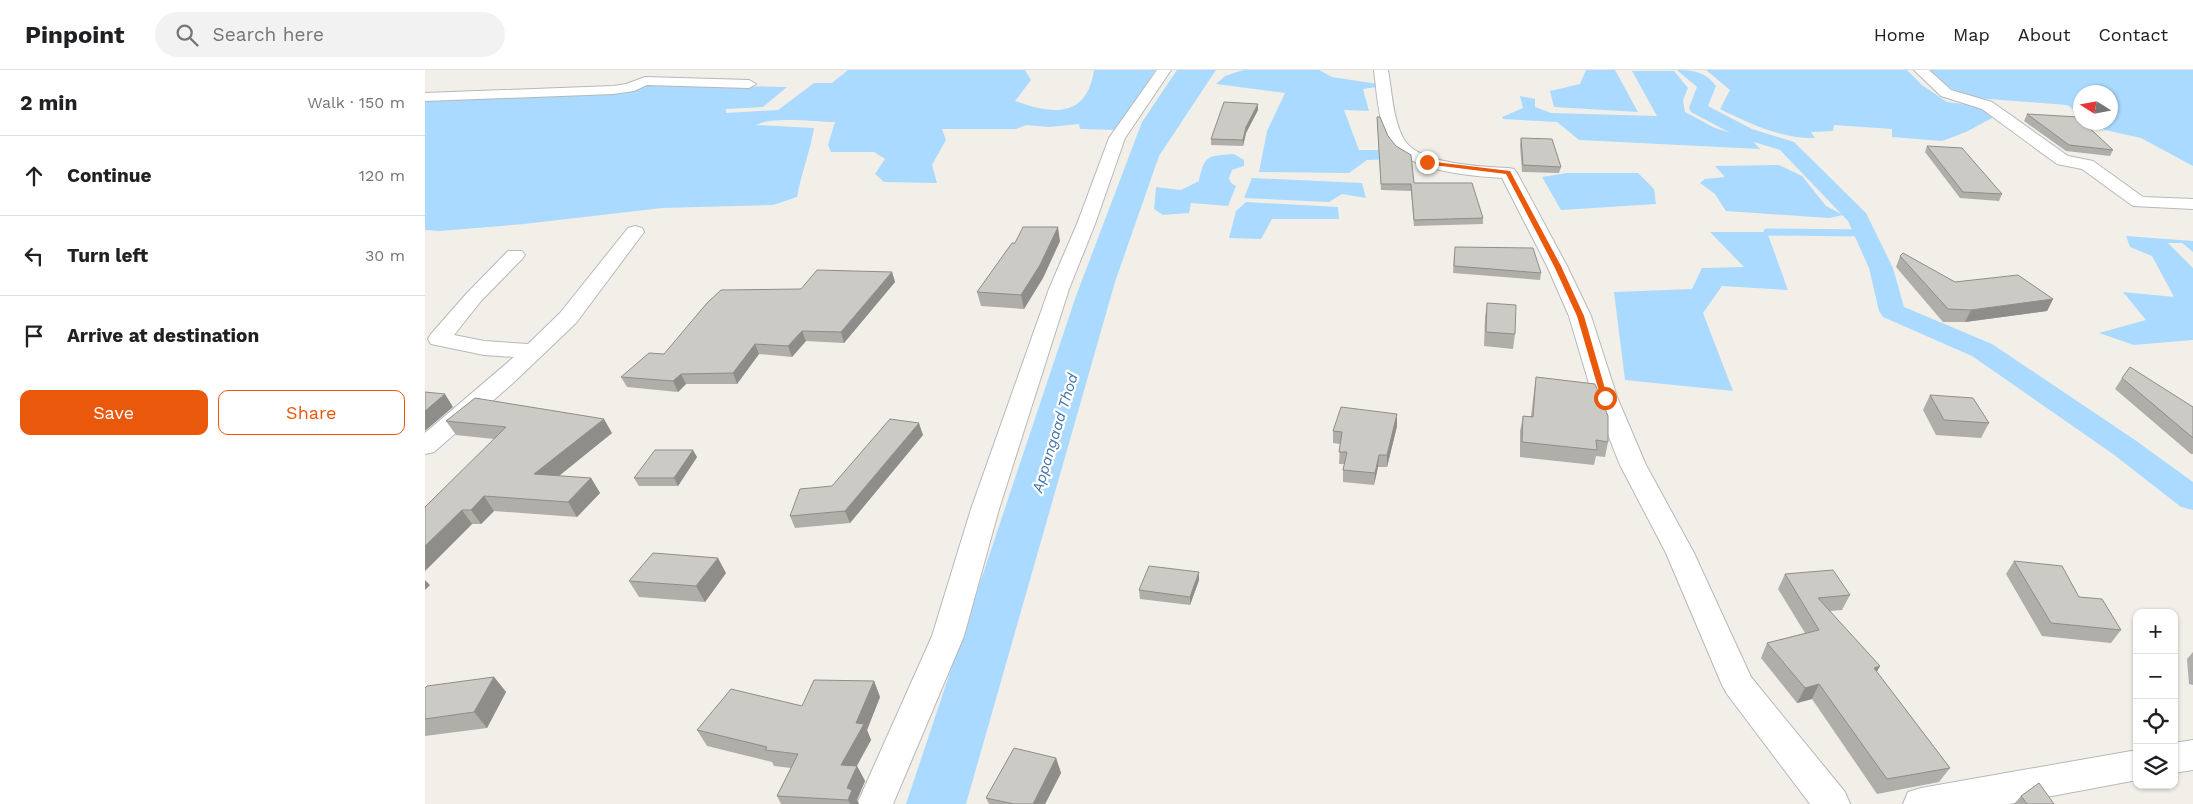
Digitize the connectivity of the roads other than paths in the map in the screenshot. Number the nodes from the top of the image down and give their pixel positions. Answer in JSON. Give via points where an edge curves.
{"nodes":[{"id":1,"x":1164,"y":70,"type":"edge"},
{"id":2,"x":1381,"y":70,"type":"edge"},
{"id":3,"x":1921,"y":70,"type":"edge"},
{"id":4,"x":749,"y":84,"type":"dead end"},
{"id":5,"x":425,"y":97,"type":"edge"},
{"id":6,"x":2193,"y":204,"type":"edge"},
{"id":7,"x":635,"y":232,"type":"dead end"},
{"id":8,"x":515,"y":255,"type":"dead end"},
{"id":9,"x":534,"y":351,"type":"junction"},
{"id":10,"x":425,"y":446,"type":"edge"},
{"id":11,"x":2193,"y":754,"type":"edge"},
{"id":12,"x":2178,"y":757,"type":"edge"},
{"id":13,"x":2133,"y":766,"type":"edge"},
{"id":14,"x":875,"y":804,"type":"edge"},
{"id":15,"x":1832,"y":804,"type":"edge"},
{"id":16,"x":1921,"y":804,"type":"edge"}],
"edges":[{"from":1,"to":14,"type":"street","via":[[1117,138],[1056,298],[985,509],[948,636]]},
{"from":2,"to":15,"type":"street","via":[[1389,119],[1401,147],[1427,162],[1508,172],[1580,316],[1605,398],[1633,465],[1680,552],[1738,685]]},
{"from":3,"to":6,"type":"street","via":[[1946,93],[1987,105],[2063,160],[2087,165],[2139,202]]},
{"from":4,"to":5,"type":"street","via":[[645,81],[613,90]]},
{"from":7,"to":9,"type":"street","via":[[568,318]]},
{"from":8,"to":9,"type":"street","via":[[439,339],[484,348]]},
{"from":9,"to":10,"type":"street"},
{"from":11,"to":12,"type":"street"},
{"from":13,"to":16,"type":"street"}]}
